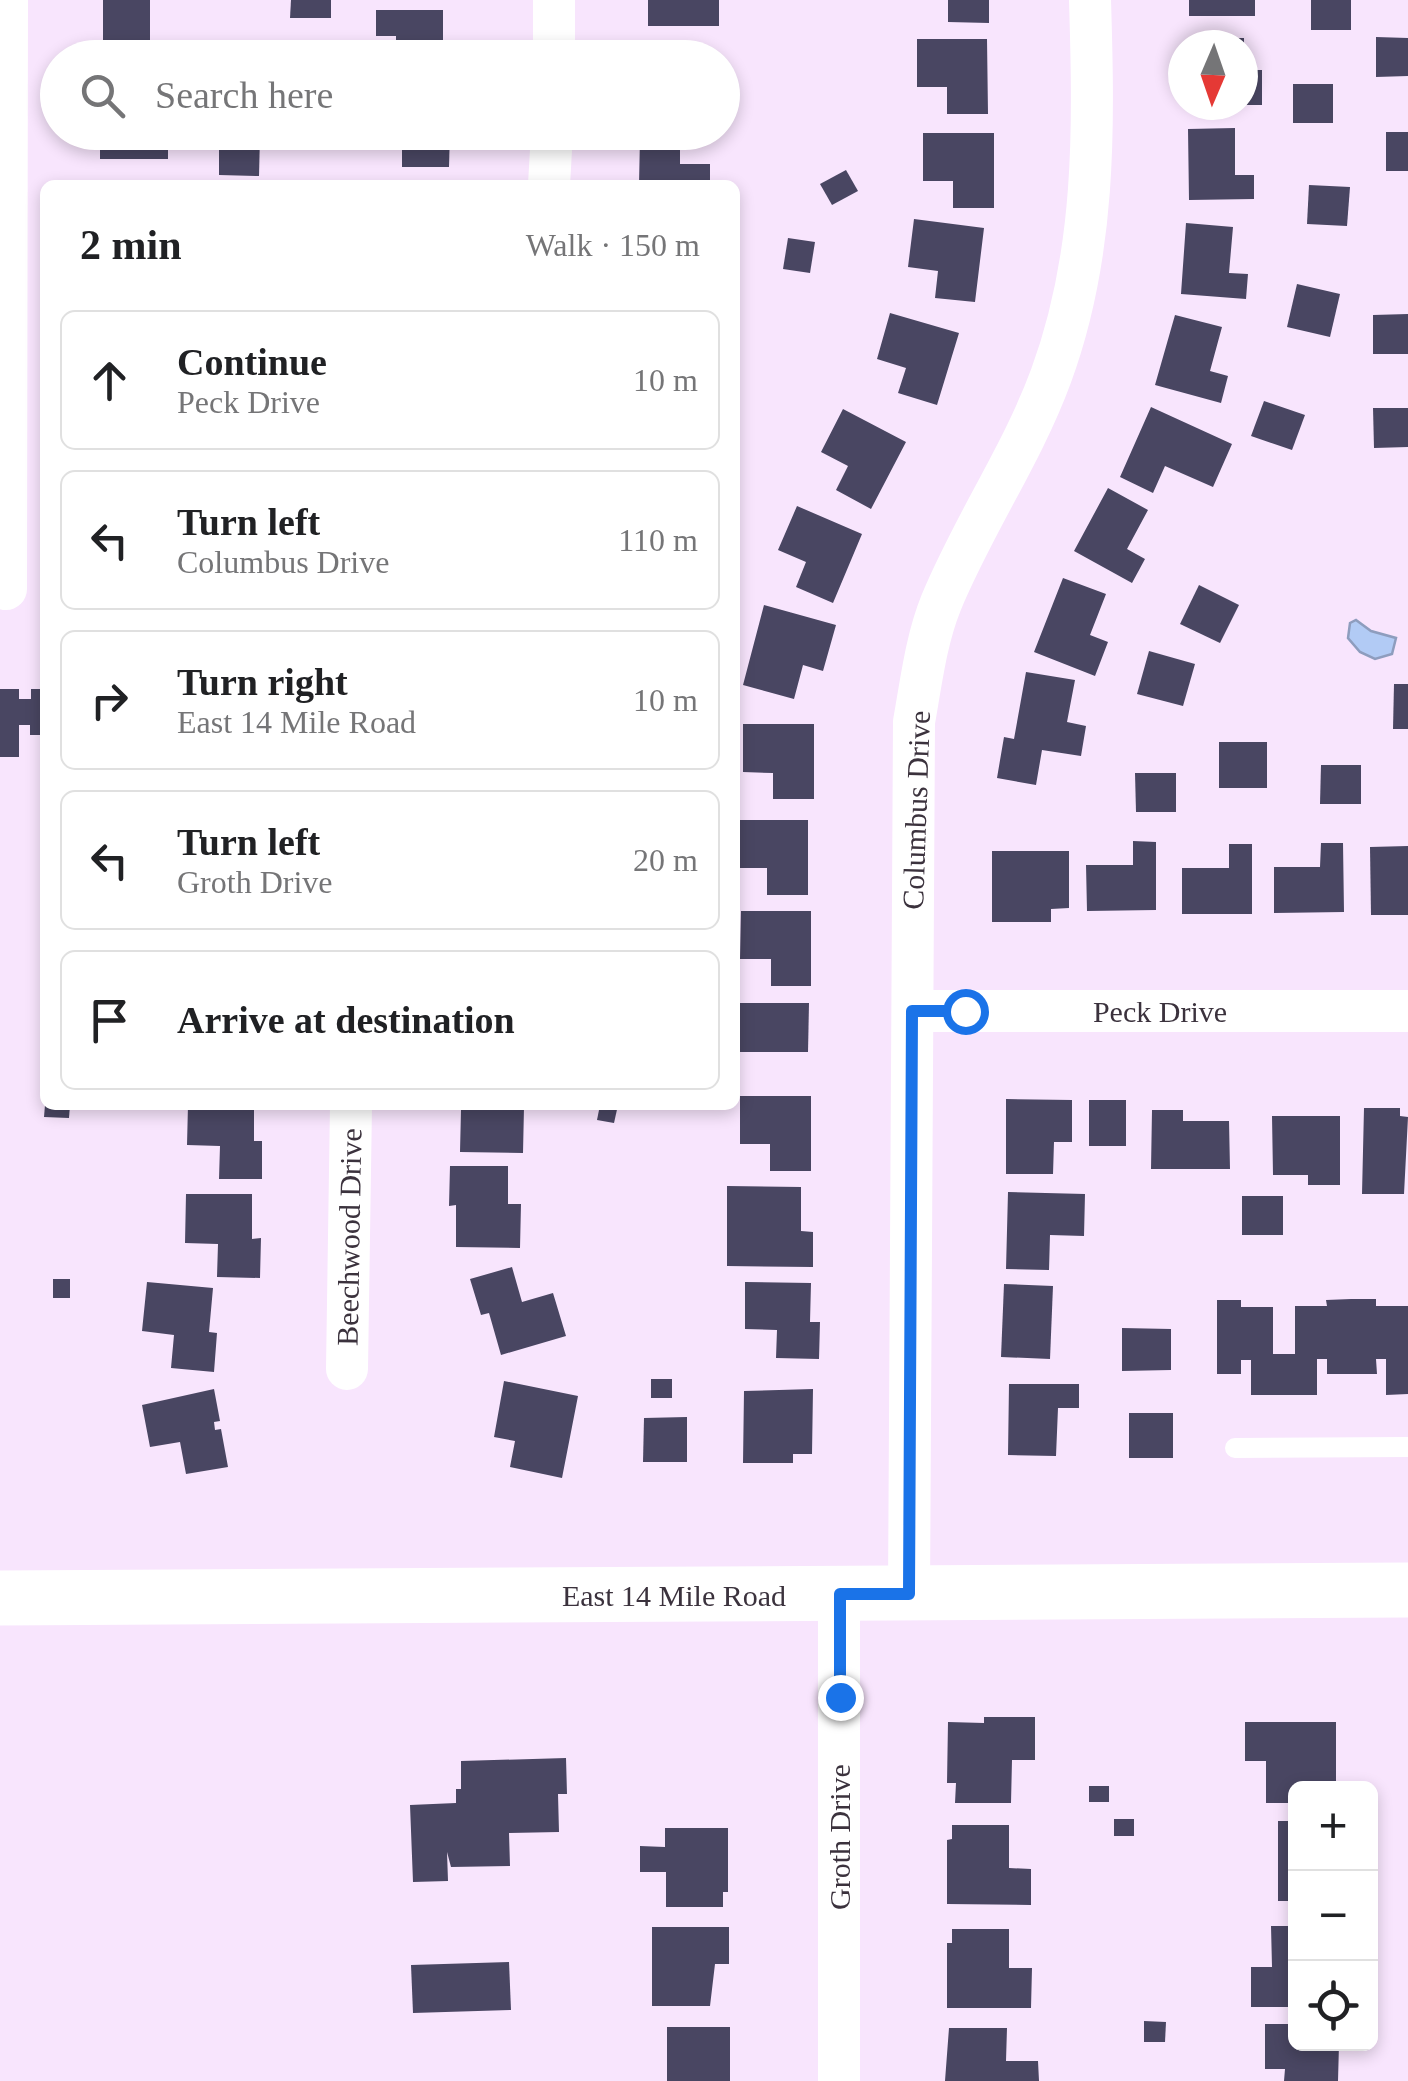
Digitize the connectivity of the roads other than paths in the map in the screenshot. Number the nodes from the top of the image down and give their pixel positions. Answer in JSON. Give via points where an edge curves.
{"nodes":[{"id":1,"x":7,"y":0,"type":"edge"},
{"id":2,"x":554,"y":0,"type":"edge"},
{"id":3,"x":1090,"y":0,"type":"edge"},
{"id":4,"x":554,"y":40,"type":"edge"},
{"id":5,"x":4,"y":54,"type":"edge"},
{"id":6,"x":551,"y":150,"type":"edge"},
{"id":7,"x":549,"y":180,"type":"edge"},
{"id":8,"x":17,"y":589,"type":"edge"},
{"id":9,"x":912,"y":1011,"type":"junction"},
{"id":10,"x":1408,"y":1011,"type":"edge"},
{"id":11,"x":351,"y":1110,"type":"edge"},
{"id":12,"x":347,"y":1369,"type":"dead end"},
{"id":13,"x":1408,"y":1446,"type":"edge"},
{"id":14,"x":1235,"y":1448,"type":"dead end"},
{"id":15,"x":1408,"y":1590,"type":"edge"},
{"id":16,"x":840,"y":1594,"type":"junction"},
{"id":17,"x":909,"y":1594,"type":"junction"},
{"id":18,"x":0,"y":1598,"type":"edge"},
{"id":19,"x":839,"y":2081,"type":"edge"}],
"edges":[{"from":1,"to":5,"type":"street"},
{"from":2,"to":4,"type":"street"},
{"from":3,"to":9,"type":"street","name":"Columbus Drive","via":[[1089,224],[1071,310],[1030,424],[939,607],[918,697]]},
{"from":5,"to":8,"type":"street"},
{"from":6,"to":7,"type":"street"},
{"from":9,"to":10,"type":"street","name":"Peck Drive"},
{"from":9,"to":17,"type":"street","name":"Columbus Drive"},
{"from":11,"to":12,"type":"street","name":"Beechwood Drive"},
{"from":13,"to":14,"type":"lane"},
{"from":15,"to":17,"type":"main road","name":"East 14 Mile Road"},
{"from":16,"to":17,"type":"main road","name":"East 14 Mile Road"},
{"from":16,"to":18,"type":"main road","name":"East 14 Mile Road"},
{"from":16,"to":19,"type":"street","name":"Groth Drive"}]}
